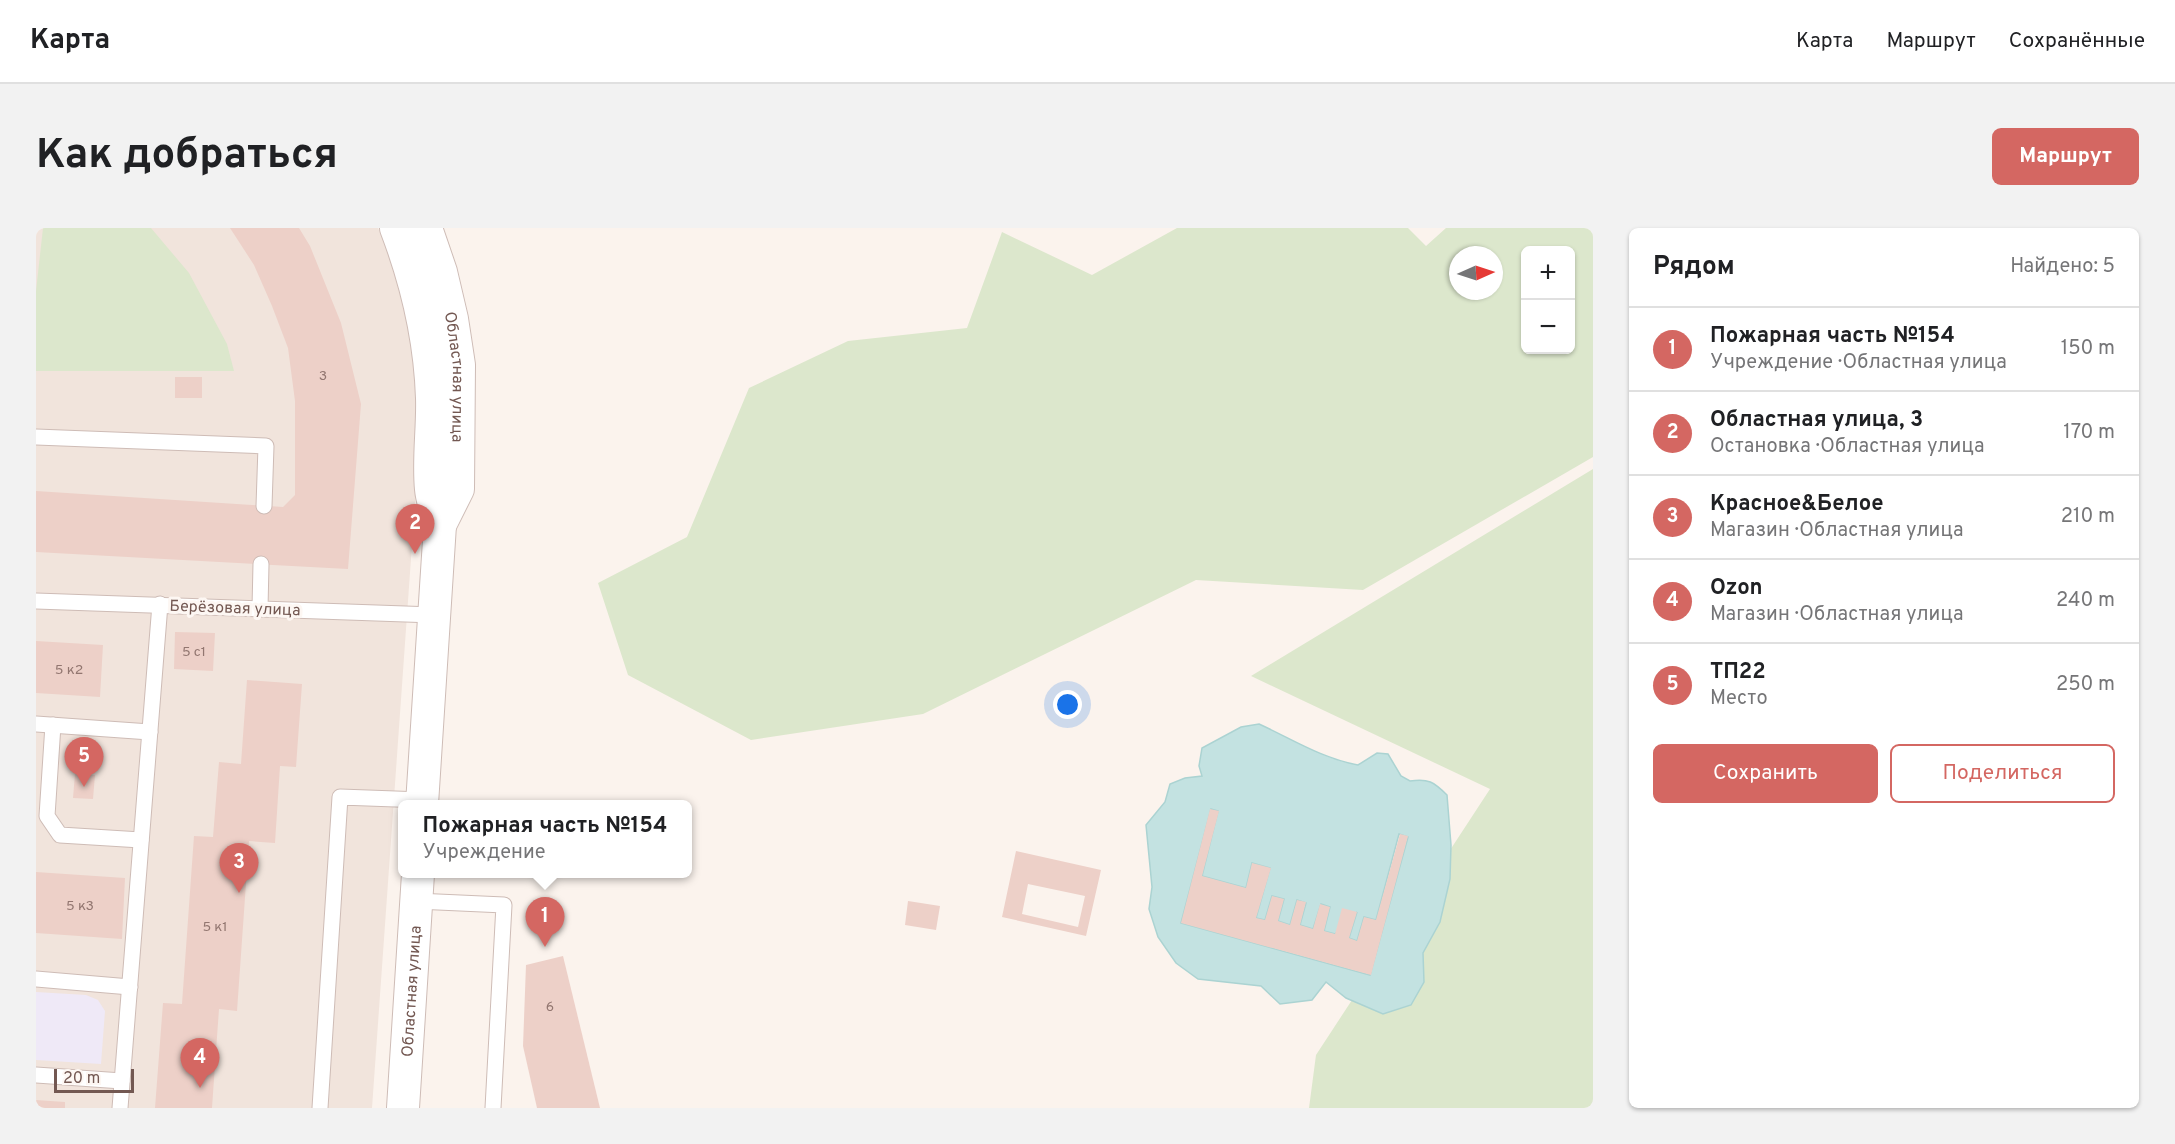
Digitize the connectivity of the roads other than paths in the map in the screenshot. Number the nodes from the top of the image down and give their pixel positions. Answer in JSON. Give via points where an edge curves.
{"nodes":[{"id":1,"x":396,"y":228,"type":"edge"},
{"id":2,"x":426,"y":228,"type":"edge"},
{"id":3,"x":433,"y":228,"type":"edge"},
{"id":4,"x":441,"y":272,"type":"junction"},
{"id":5,"x":36,"y":438,"type":"edge"},
{"id":6,"x":264,"y":506,"type":"dead end"},
{"id":7,"x":440,"y":525,"type":"junction"},
{"id":8,"x":261,"y":564,"type":"dead end"},
{"id":9,"x":36,"y":601,"type":"edge"},
{"id":10,"x":160,"y":604,"type":"junction"},
{"id":11,"x":260,"y":608,"type":"junction"},
{"id":12,"x":434,"y":615,"type":"junction"},
{"id":13,"x":36,"y":724,"type":"edge"},
{"id":14,"x":53,"y":725,"type":"junction"},
{"id":15,"x":150,"y":732,"type":"junction"},
{"id":16,"x":422,"y":800,"type":"edge"},
{"id":17,"x":398,"y":801,"type":"edge"},
{"id":18,"x":141,"y":840,"type":"junction"},
{"id":19,"x":417,"y":887,"type":"edge"},
{"id":20,"x":36,"y":979,"type":"edge"},
{"id":21,"x":130,"y":987,"type":"junction"},
{"id":22,"x":36,"y":1075,"type":"edge"},
{"id":23,"x":122,"y":1081,"type":"junction"},
{"id":24,"x":120,"y":1108,"type":"edge"},
{"id":25,"x":320,"y":1108,"type":"edge"},
{"id":26,"x":403,"y":1108,"type":"edge"},
{"id":27,"x":493,"y":1108,"type":"edge"}],
"edges":[{"from":1,"to":7,"type":"street","name":"Областная улица","via":[[417,288],[427,339],[432,398],[431,491]]},
{"from":2,"to":4,"type":"street","name":"Областная улица"},
{"from":3,"to":4,"type":"street"},
{"from":4,"to":7,"type":"street","name":"Областная улица","via":[[459,365],[460,439],[458,489]]},
{"from":5,"to":6,"type":"lane","via":[[266,446]]},
{"from":7,"to":12,"type":"street","name":"Областная улица"},
{"from":8,"to":11,"type":"lane"},
{"from":9,"to":10,"type":"lane","name":"Берёзовая улица"},
{"from":10,"to":11,"type":"lane","name":"Берёзовая улица"},
{"from":10,"to":15,"type":"lane"},
{"from":11,"to":12,"type":"lane","name":"Берёзовая улица"},
{"from":12,"to":16,"type":"street","name":"Областная улица"},
{"from":13,"to":14,"type":"lane"},
{"from":14,"to":15,"type":"lane"},
{"from":14,"to":18,"type":"lane","via":[[47,816],[60,835]]},
{"from":15,"to":18,"type":"lane"},
{"from":17,"to":25,"type":"lane","via":[[340,797]]},
{"from":18,"to":21,"type":"lane"},
{"from":19,"to":26,"type":"street","name":"Областная улица"},
{"from":19,"to":27,"type":"lane","via":[[504,905]]},
{"from":20,"to":21,"type":"lane"},
{"from":21,"to":23,"type":"lane"},
{"from":22,"to":23,"type":"lane"},
{"from":23,"to":24,"type":"lane"}]}
